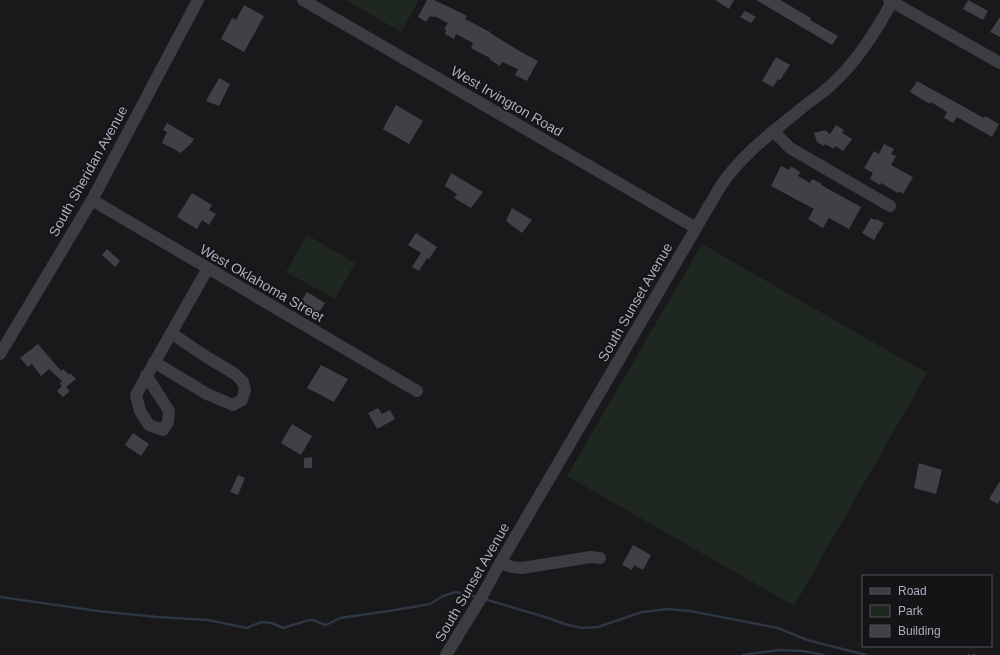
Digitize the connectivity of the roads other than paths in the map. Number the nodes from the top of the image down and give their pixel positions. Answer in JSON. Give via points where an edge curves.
{"nodes":[{"id":1,"x":198,"y":0,"type":"edge"},
{"id":2,"x":303,"y":0,"type":"edge"},
{"id":3,"x":891,"y":1,"type":"edge"},
{"id":4,"x":1000,"y":63,"type":"edge"},
{"id":5,"x":774,"y":131,"type":"junction"},
{"id":6,"x":92,"y":200,"type":"junction"},
{"id":7,"x":890,"y":206,"type":"dead end"},
{"id":8,"x":696,"y":228,"type":"junction"},
{"id":9,"x":208,"y":268,"type":"junction"},
{"id":10,"x":171,"y":332,"type":"junction"},
{"id":11,"x":0,"y":354,"type":"edge"},
{"id":12,"x":154,"y":362,"type":"junction"},
{"id":13,"x":146,"y":375,"type":"dead end"},
{"id":14,"x":417,"y":391,"type":"dead end"},
{"id":15,"x":600,"y":558,"type":"dead end"},
{"id":16,"x":500,"y":563,"type":"junction"},
{"id":17,"x":446,"y":655,"type":"edge"}],
"edges":[{"from":1,"to":6,"type":"street","name":"South Sheridan Avenue"},
{"from":2,"to":8,"type":"street","name":"West Irvington Road"},
{"from":3,"to":4,"type":"street"},
{"from":3,"to":5,"type":"street","name":"South Sunset Avenue","via":[[866,45],[849,67],[831,86]]},
{"from":5,"to":7,"type":"street","via":[[790,148]]},
{"from":5,"to":8,"type":"street","name":"South Sunset Avenue","via":[[727,176]]},
{"from":6,"to":9,"type":"street","name":"West Oklahoma Street"},
{"from":6,"to":11,"type":"street","name":"South Sheridan Avenue"},
{"from":8,"to":16,"type":"street","name":"South Sunset Avenue"},
{"from":9,"to":10,"type":"street"},
{"from":9,"to":14,"type":"street","name":"West Oklahoma Street"},
{"from":10,"to":12,"type":"street"},
{"from":10,"to":12,"type":"street","via":[[235,374],[243,382],[245,390],[242,400],[233,405],[223,402]]},
{"from":12,"to":13,"type":"street"},
{"from":15,"to":16,"type":"street","via":[[591,557],[522,568]]},
{"from":16,"to":17,"type":"street","name":"South Sunset Avenue"}]}
